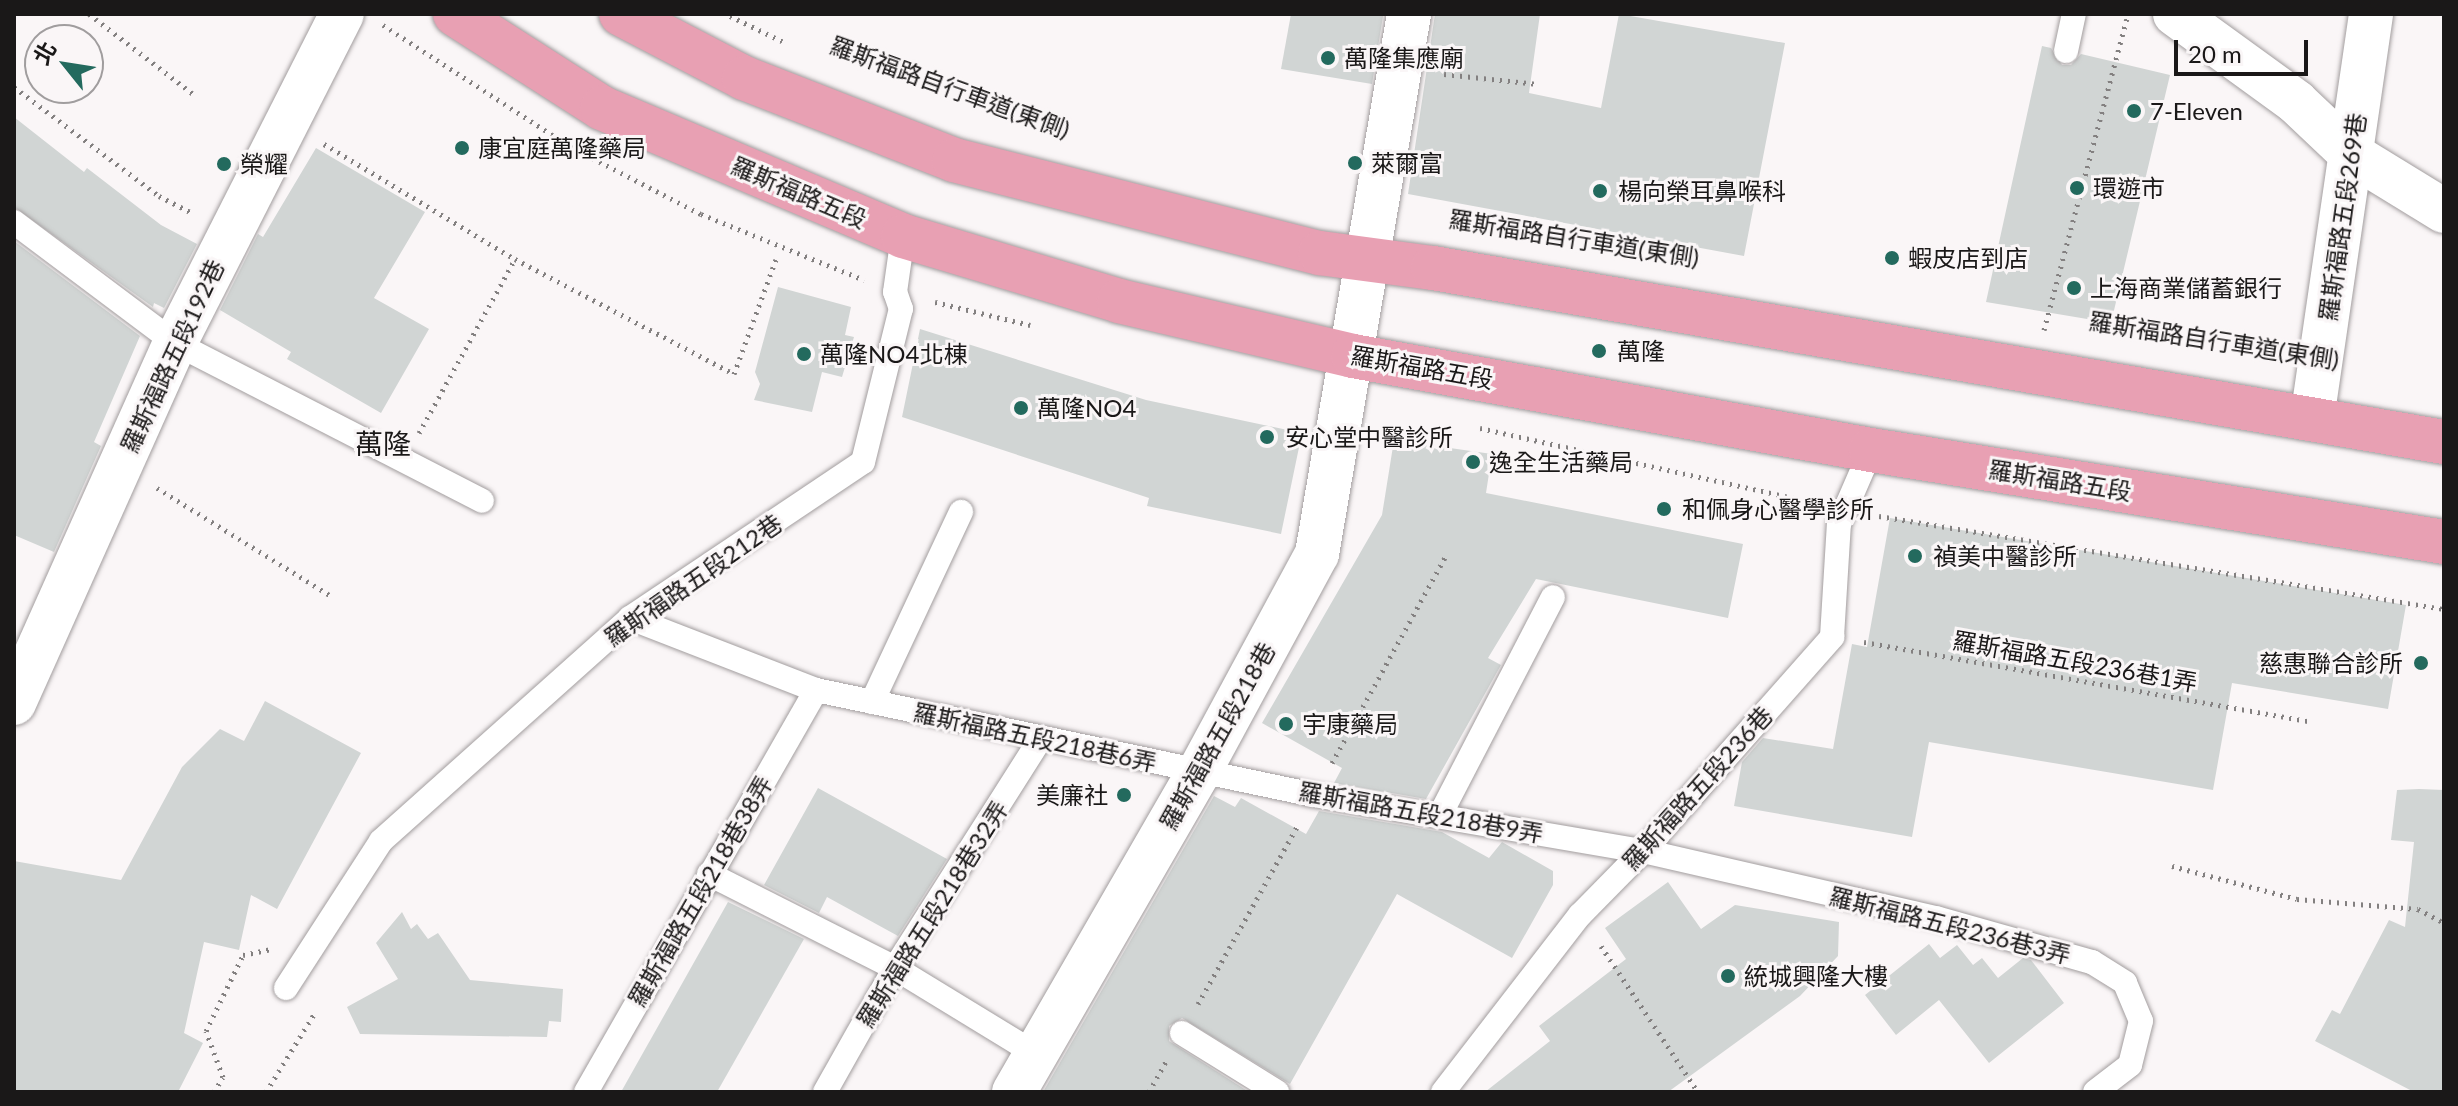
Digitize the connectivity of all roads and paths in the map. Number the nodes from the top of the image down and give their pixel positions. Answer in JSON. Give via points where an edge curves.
{"nodes":[{"id":1,"x":89,"y":14,"type":"edge"},
{"id":2,"x":342,"y":14,"type":"edge"},
{"id":3,"x":455,"y":14,"type":"edge"},
{"id":4,"x":621,"y":14,"type":"edge"},
{"id":5,"x":726,"y":14,"type":"edge"},
{"id":6,"x":1409,"y":14,"type":"edge"},
{"id":7,"x":2074,"y":14,"type":"edge"},
{"id":8,"x":2129,"y":14,"type":"edge"},
{"id":9,"x":2175,"y":14,"type":"edge"},
{"id":10,"x":2371,"y":14,"type":"edge"},
{"id":11,"x":792,"y":46,"type":"dead end"},
{"id":12,"x":2066,"y":51,"type":"dead end"},
{"id":13,"x":1399,"y":68,"type":"junction"},
{"id":14,"x":1537,"y":84,"type":"dead end"},
{"id":15,"x":14,"y":87,"type":"edge"},
{"id":16,"x":196,"y":96,"type":"dead end"},
{"id":17,"x":285,"y":121,"type":"junction"},
{"id":18,"x":2351,"y":154,"type":"junction"},
{"id":19,"x":167,"y":201,"type":"dead end"},
{"id":20,"x":2444,"y":211,"type":"edge"},
{"id":21,"x":14,"y":222,"type":"edge"},
{"id":22,"x":903,"y":236,"type":"junction"},
{"id":23,"x":515,"y":259,"type":"junction"},
{"id":24,"x":776,"y":259,"type":"dead end"},
{"id":25,"x":1366,"y":260,"type":"junction"},
{"id":26,"x":2029,"y":329,"type":"dead end"},
{"id":27,"x":2044,"y":331,"type":"junction"},
{"id":28,"x":2059,"y":334,"type":"dead end"},
{"id":29,"x":175,"y":343,"type":"junction"},
{"id":30,"x":1353,"y":356,"type":"junction"},
{"id":31,"x":2312,"y":419,"type":"junction"},
{"id":32,"x":2444,"y":442,"type":"edge"},
{"id":33,"x":1871,"y":450,"type":"junction"},
{"id":34,"x":405,"y":458,"type":"junction"},
{"id":35,"x":121,"y":466,"type":"junction"},
{"id":36,"x":482,"y":501,"type":"dead end"},
{"id":37,"x":961,"y":512,"type":"dead end"},
{"id":38,"x":2444,"y":542,"type":"edge"},
{"id":39,"x":1447,"y":554,"type":"dead end"},
{"id":40,"x":333,"y":597,"type":"dead end"},
{"id":41,"x":1553,"y":597,"type":"dead end"},
{"id":42,"x":630,"y":618,"type":"junction"},
{"id":43,"x":1832,"y":637,"type":"junction"},
{"id":44,"x":816,"y":690,"type":"junction"},
{"id":45,"x":872,"y":702,"type":"junction"},
{"id":46,"x":14,"y":703,"type":"edge"},
{"id":47,"x":2311,"y":722,"type":"dead end"},
{"id":48,"x":1041,"y":738,"type":"junction"},
{"id":49,"x":1199,"y":772,"type":"junction"},
{"id":50,"x":1314,"y":795,"type":"junction"},
{"id":51,"x":1441,"y":813,"type":"junction"},
{"id":52,"x":1643,"y":851,"type":"junction"},
{"id":53,"x":2172,"y":866,"type":"dead end"},
{"id":54,"x":709,"y":874,"type":"junction"},
{"id":55,"x":1580,"y":915,"type":"junction"},
{"id":56,"x":2444,"y":923,"type":"edge"},
{"id":57,"x":318,"y":940,"type":"junction"},
{"id":58,"x":895,"y":968,"type":"junction"},
{"id":59,"x":286,"y":988,"type":"joint"},
{"id":60,"x":1182,"y":1033,"type":"junction"},
{"id":61,"x":1036,"y":1054,"type":"junction"},
{"id":62,"x":1448,"y":1090,"type":"edge"},
{"id":63,"x":214,"y":1092,"type":"edge"},
{"id":64,"x":266,"y":1092,"type":"edge"},
{"id":65,"x":586,"y":1092,"type":"edge"},
{"id":66,"x":825,"y":1092,"type":"edge"},
{"id":67,"x":1014,"y":1092,"type":"edge"},
{"id":68,"x":1149,"y":1092,"type":"edge"},
{"id":69,"x":1277,"y":1092,"type":"edge"},
{"id":70,"x":1698,"y":1092,"type":"edge"},
{"id":71,"x":2095,"y":1092,"type":"edge"}],
"edges":[{"from":1,"to":16,"type":"path"},
{"from":2,"to":17,"type":"street","name":"羅斯福路五段192巷"},
{"from":3,"to":22,"type":"main road","name":"羅斯福路五段","via":[[602,108]]},
{"from":4,"to":25,"type":"main road","via":[[744,78],[954,160]]},
{"from":5,"to":11,"type":"path"},
{"from":6,"to":13,"type":"street","name":"羅斯福路五段218巷"},
{"from":7,"to":12,"type":"lane"},
{"from":8,"to":27,"type":"path"},
{"from":9,"to":18,"type":"street","via":[[2296,102]]},
{"from":10,"to":18,"type":"street","name":"羅斯福路五段269巷"},
{"from":13,"to":14,"type":"path"},
{"from":13,"to":25,"type":"street","name":"羅斯福路五段218巷"},
{"from":15,"to":19,"type":"path"},
{"from":17,"to":23,"type":"path"},
{"from":17,"to":29,"type":"street","name":"羅斯福路五段192巷"},
{"from":18,"to":20,"type":"street"},
{"from":18,"to":31,"type":"street","name":"羅斯福路五段269巷"},
{"from":21,"to":29,"type":"lane"},
{"from":22,"to":30,"type":"main road","name":"羅斯福路五段","via":[[1119,301]]},
{"from":22,"to":42,"type":"lane","name":"羅斯福路五段212巷","via":[[895,292],[901,309],[863,462]]},
{"from":23,"to":24,"type":"path","via":[[734,374]]},
{"from":23,"to":34,"type":"path"},
{"from":25,"to":30,"type":"street","name":"羅斯福路五段218巷"},
{"from":25,"to":31,"type":"main road"},
{"from":26,"to":27,"type":"path","name":"羅斯福路自行車道(東側)"},
{"from":27,"to":28,"type":"path","name":"羅斯福路自行車道(東側)"},
{"from":29,"to":34,"type":"lane"},
{"from":29,"to":35,"type":"street","name":"羅斯福路五段192巷"},
{"from":30,"to":33,"type":"main road","name":"羅斯福路五段"},
{"from":30,"to":49,"type":"street","name":"羅斯福路五段218巷","via":[[1317,554]]},
{"from":31,"to":32,"type":"main road"},
{"from":33,"to":38,"type":"main road","name":"羅斯福路五段"},
{"from":33,"to":43,"type":"lane","via":[[1839,524]]},
{"from":34,"to":36,"type":"lane"},
{"from":35,"to":40,"type":"path"},
{"from":35,"to":46,"type":"street","name":"羅斯福路五段192巷"},
{"from":37,"to":45,"type":"lane"},
{"from":39,"to":50,"type":"path"},
{"from":41,"to":51,"type":"lane"},
{"from":42,"to":44,"type":"lane","name":"羅斯福路五段218巷6弄"},
{"from":42,"to":57,"type":"lane","name":"羅斯福路五段212巷","via":[[381,841]]},
{"from":43,"to":47,"type":"path","name":"羅斯福路五段236巷1弄"},
{"from":43,"to":52,"type":"lane","name":"羅斯福路五段236巷"},
{"from":44,"to":45,"type":"lane","name":"羅斯福路五段218巷6弄"},
{"from":44,"to":54,"type":"lane","name":"羅斯福路五段218巷38弄"},
{"from":45,"to":48,"type":"lane","name":"羅斯福路五段218巷6弄"},
{"from":48,"to":49,"type":"lane","name":"羅斯福路五段218巷6弄"},
{"from":48,"to":58,"type":"lane","name":"羅斯福路五段218巷32弄"},
{"from":49,"to":50,"type":"lane","name":"羅斯福路五段218巷9弄"},
{"from":49,"to":61,"type":"street","name":"羅斯福路五段218巷"},
{"from":50,"to":51,"type":"lane","name":"羅斯福路五段218巷9弄"},
{"from":50,"to":60,"type":"path"},
{"from":51,"to":52,"type":"lane","name":"羅斯福路五段218巷9弄"},
{"from":52,"to":55,"type":"lane","name":"羅斯福路五段236巷"},
{"from":52,"to":71,"type":"lane","name":"羅斯福路五段236巷3弄","via":[[1936,918],[2092,962],[2125,983],[2141,1021],[2130,1065]]},
{"from":53,"to":56,"type":"path","via":[[2297,899],[2418,909]]},
{"from":54,"to":58,"type":"lane"},
{"from":54,"to":65,"type":"lane","name":"羅斯福路五段218巷38弄"},
{"from":55,"to":62,"type":"lane","name":"羅斯福路五段236巷"},
{"from":55,"to":70,"type":"path"},
{"from":57,"to":59,"type":"lane","name":"羅斯福路五段212巷"},
{"from":57,"to":63,"type":"path","via":[[243,955],[206,1031],[223,1077]]},
{"from":58,"to":61,"type":"lane"},
{"from":58,"to":66,"type":"lane","name":"羅斯福路五段218巷32弄"},
{"from":59,"to":64,"type":"path","via":[[316,1010]]},
{"from":60,"to":68,"type":"path"},
{"from":60,"to":69,"type":"lane"},
{"from":61,"to":67,"type":"street","name":"羅斯福路五段218巷"}]}
